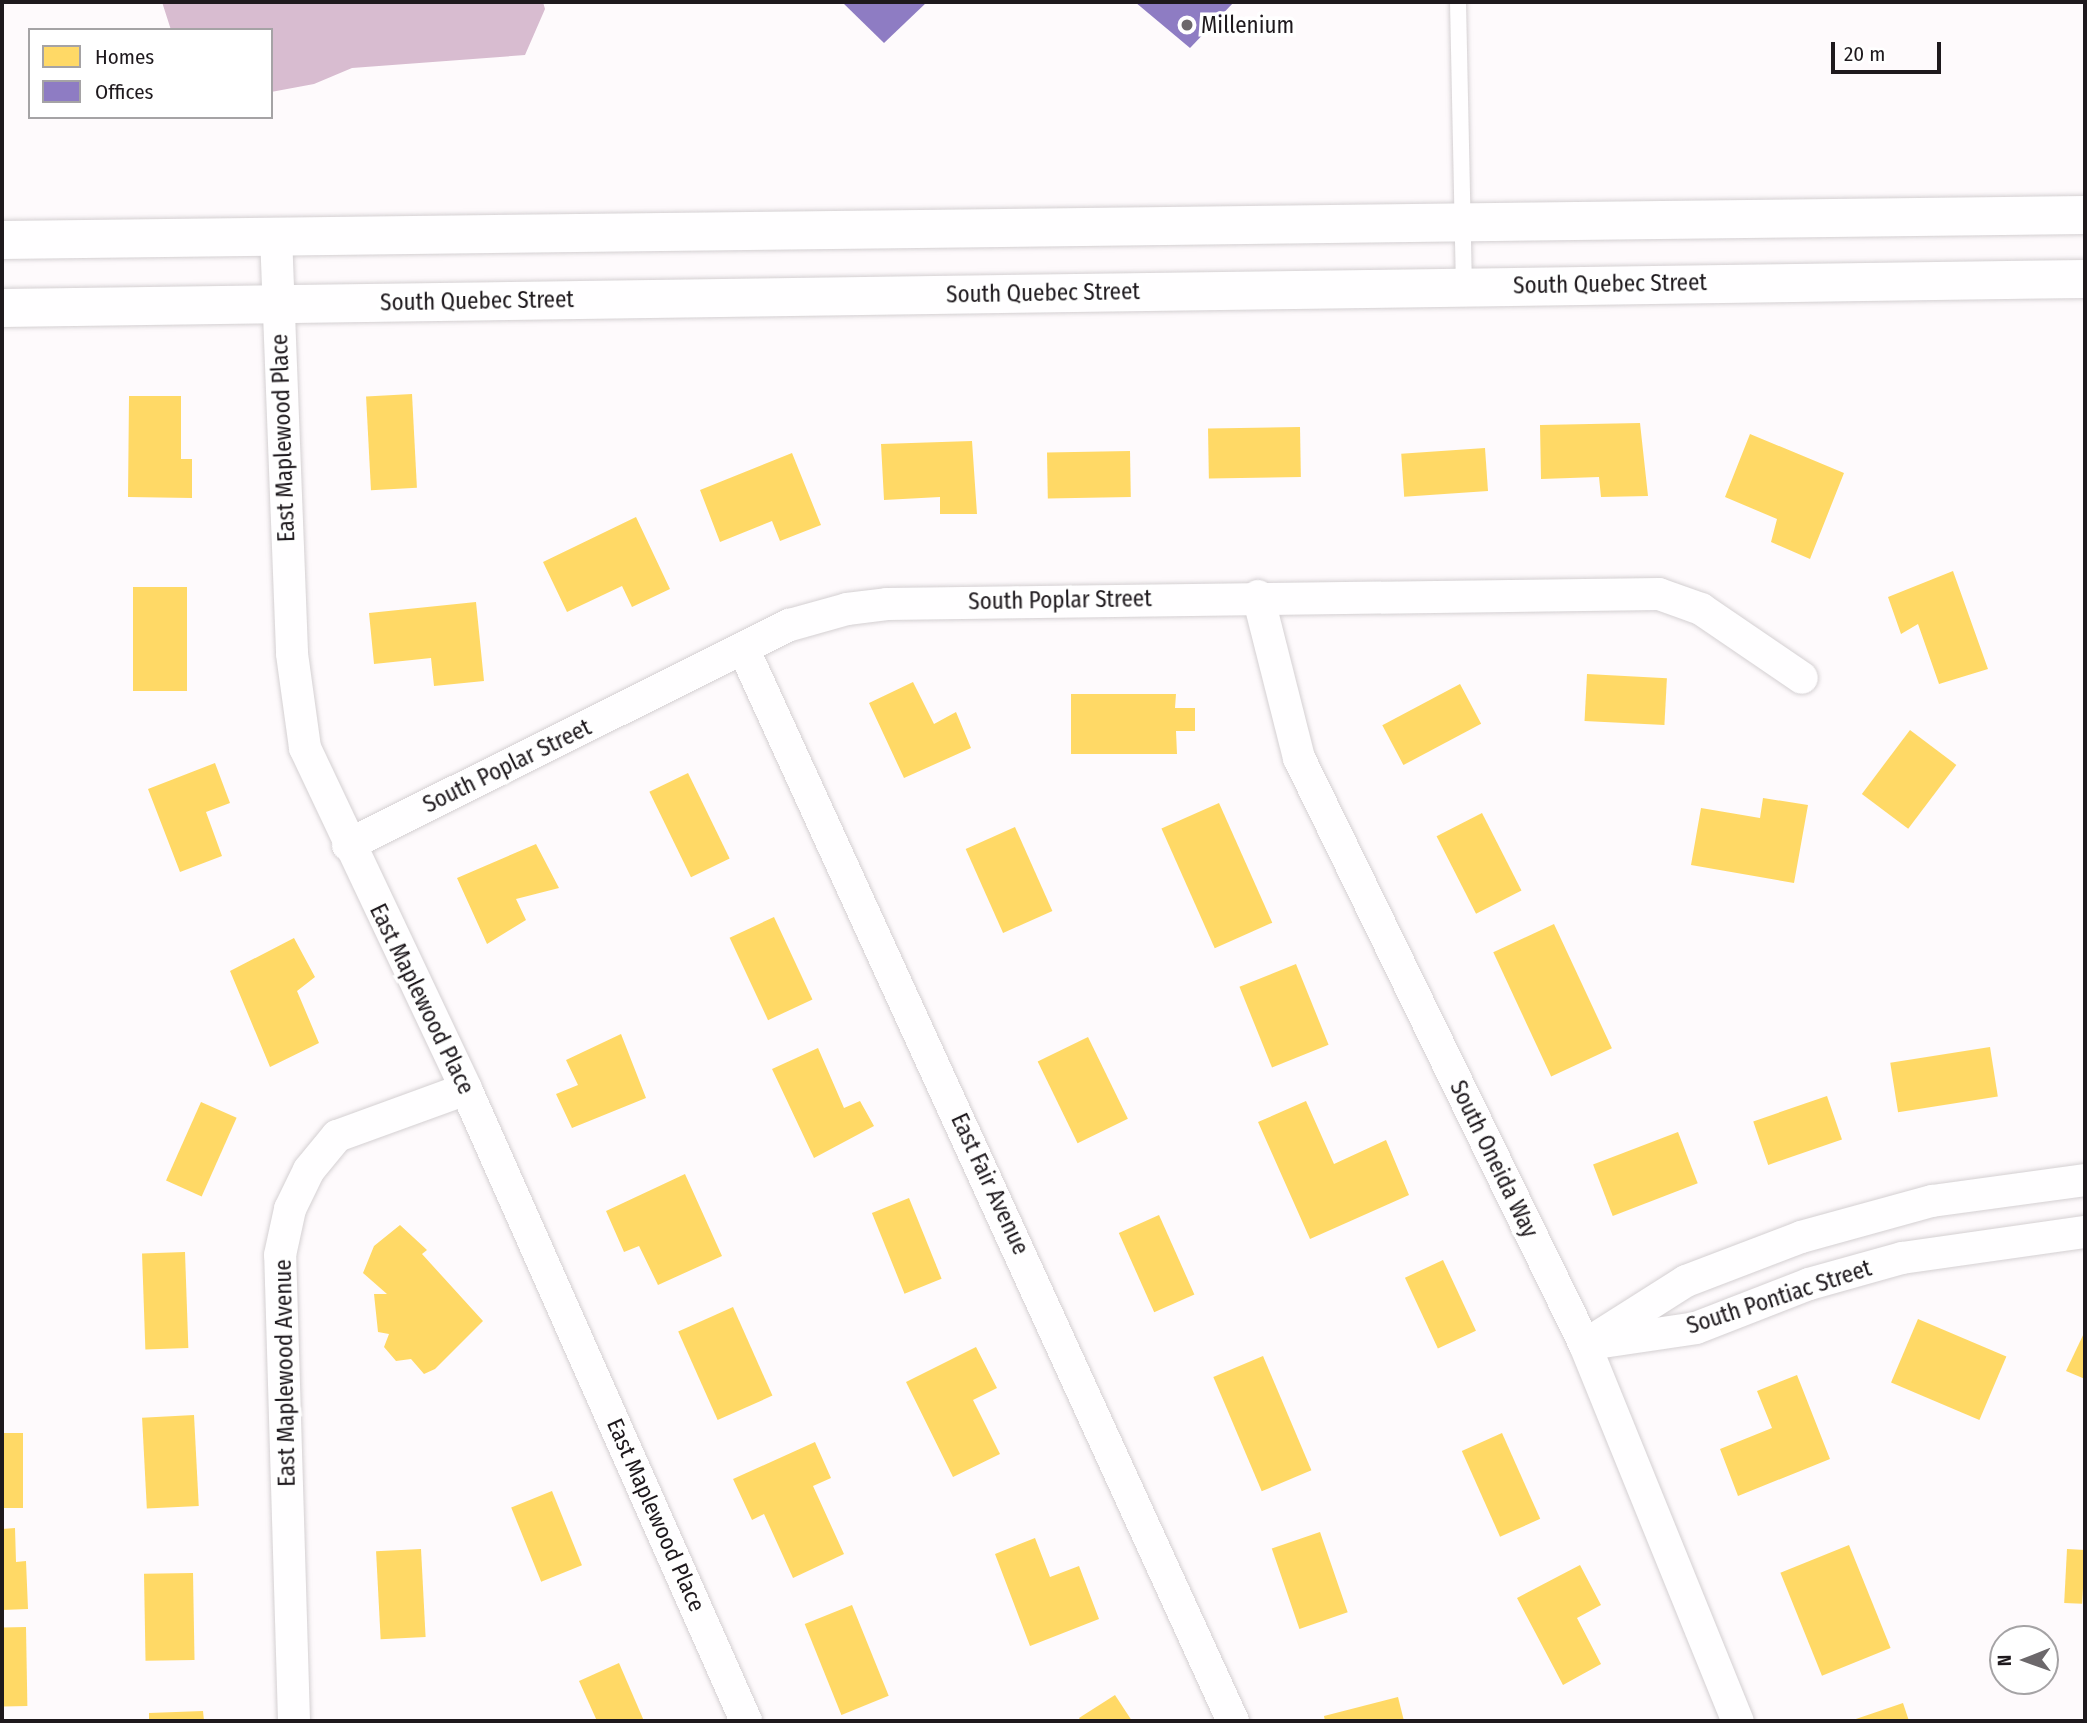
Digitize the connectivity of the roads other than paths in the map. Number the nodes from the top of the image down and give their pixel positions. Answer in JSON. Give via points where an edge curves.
{"nodes":[{"id":1,"x":1458,"y":2,"type":"edge"},
{"id":2,"x":2085,"y":215,"type":"edge"},
{"id":3,"x":1463,"y":219,"type":"junction"},
{"id":4,"x":276,"y":235,"type":"junction"},
{"id":5,"x":2,"y":240,"type":"edge"},
{"id":6,"x":2085,"y":279,"type":"edge"},
{"id":7,"x":1464,"y":286,"type":"junction"},
{"id":8,"x":277,"y":304,"type":"junction"},
{"id":9,"x":2,"y":308,"type":"edge"},
{"id":10,"x":1258,"y":596,"type":"junction"},
{"id":11,"x":743,"y":648,"type":"junction"},
{"id":12,"x":1802,"y":678,"type":"dead end"},
{"id":13,"x":348,"y":845,"type":"junction"},
{"id":14,"x":466,"y":1089,"type":"junction"},
{"id":15,"x":2085,"y":1180,"type":"edge"},
{"id":16,"x":2085,"y":1232,"type":"edge"},
{"id":17,"x":1585,"y":1345,"type":"junction"},
{"id":18,"x":294,"y":1721,"type":"edge"},
{"id":19,"x":746,"y":1721,"type":"edge"},
{"id":20,"x":1233,"y":1721,"type":"edge"},
{"id":21,"x":1738,"y":1721,"type":"edge"}],
"edges":[{"from":1,"to":3,"type":"lane"},
{"from":2,"to":3,"type":"main road"},
{"from":3,"to":4,"type":"main road"},
{"from":3,"to":7,"type":"lane"},
{"from":4,"to":5,"type":"main road"},
{"from":4,"to":8,"type":"street","name":"East Maplewood Place"},
{"from":6,"to":7,"type":"main road","name":"South Quebec Street"},
{"from":7,"to":8,"type":"main road","name":"South Quebec Street"},
{"from":8,"to":9,"type":"main road","name":"South Quebec Street"},
{"from":8,"to":13,"type":"street","name":"East Maplewood Place","via":[[296,707],[305,748]]},
{"from":10,"to":11,"type":"street","name":"South Poplar Street","via":[[887,604],[847,609],[790,625]]},
{"from":10,"to":12,"type":"street","name":"South Poplar Street","via":[[1659,594],[1701,609]]},
{"from":10,"to":17,"type":"street","name":"South Oneida Way","via":[[1299,758]]},
{"from":11,"to":13,"type":"street","name":"South Poplar Street"},
{"from":11,"to":20,"type":"street","name":"East Fair Avenue"},
{"from":13,"to":14,"type":"street","name":"East Maplewood Place"},
{"from":14,"to":18,"type":"street","name":"East Maplewood Avenue","via":[[337,1136],[309,1170],[290,1209],[281,1255]]},
{"from":14,"to":19,"type":"street","name":"East Maplewood Place"},
{"from":15,"to":17,"type":"street","name":"South Pontiac Street","via":[[1932,1201],[1801,1237],[1686,1281]]},
{"from":16,"to":17,"type":"street","name":"South Pontiac Street","via":[[1902,1258],[1809,1284],[1696,1328]]},
{"from":17,"to":21,"type":"street","name":"South Oneida Way"}]}
